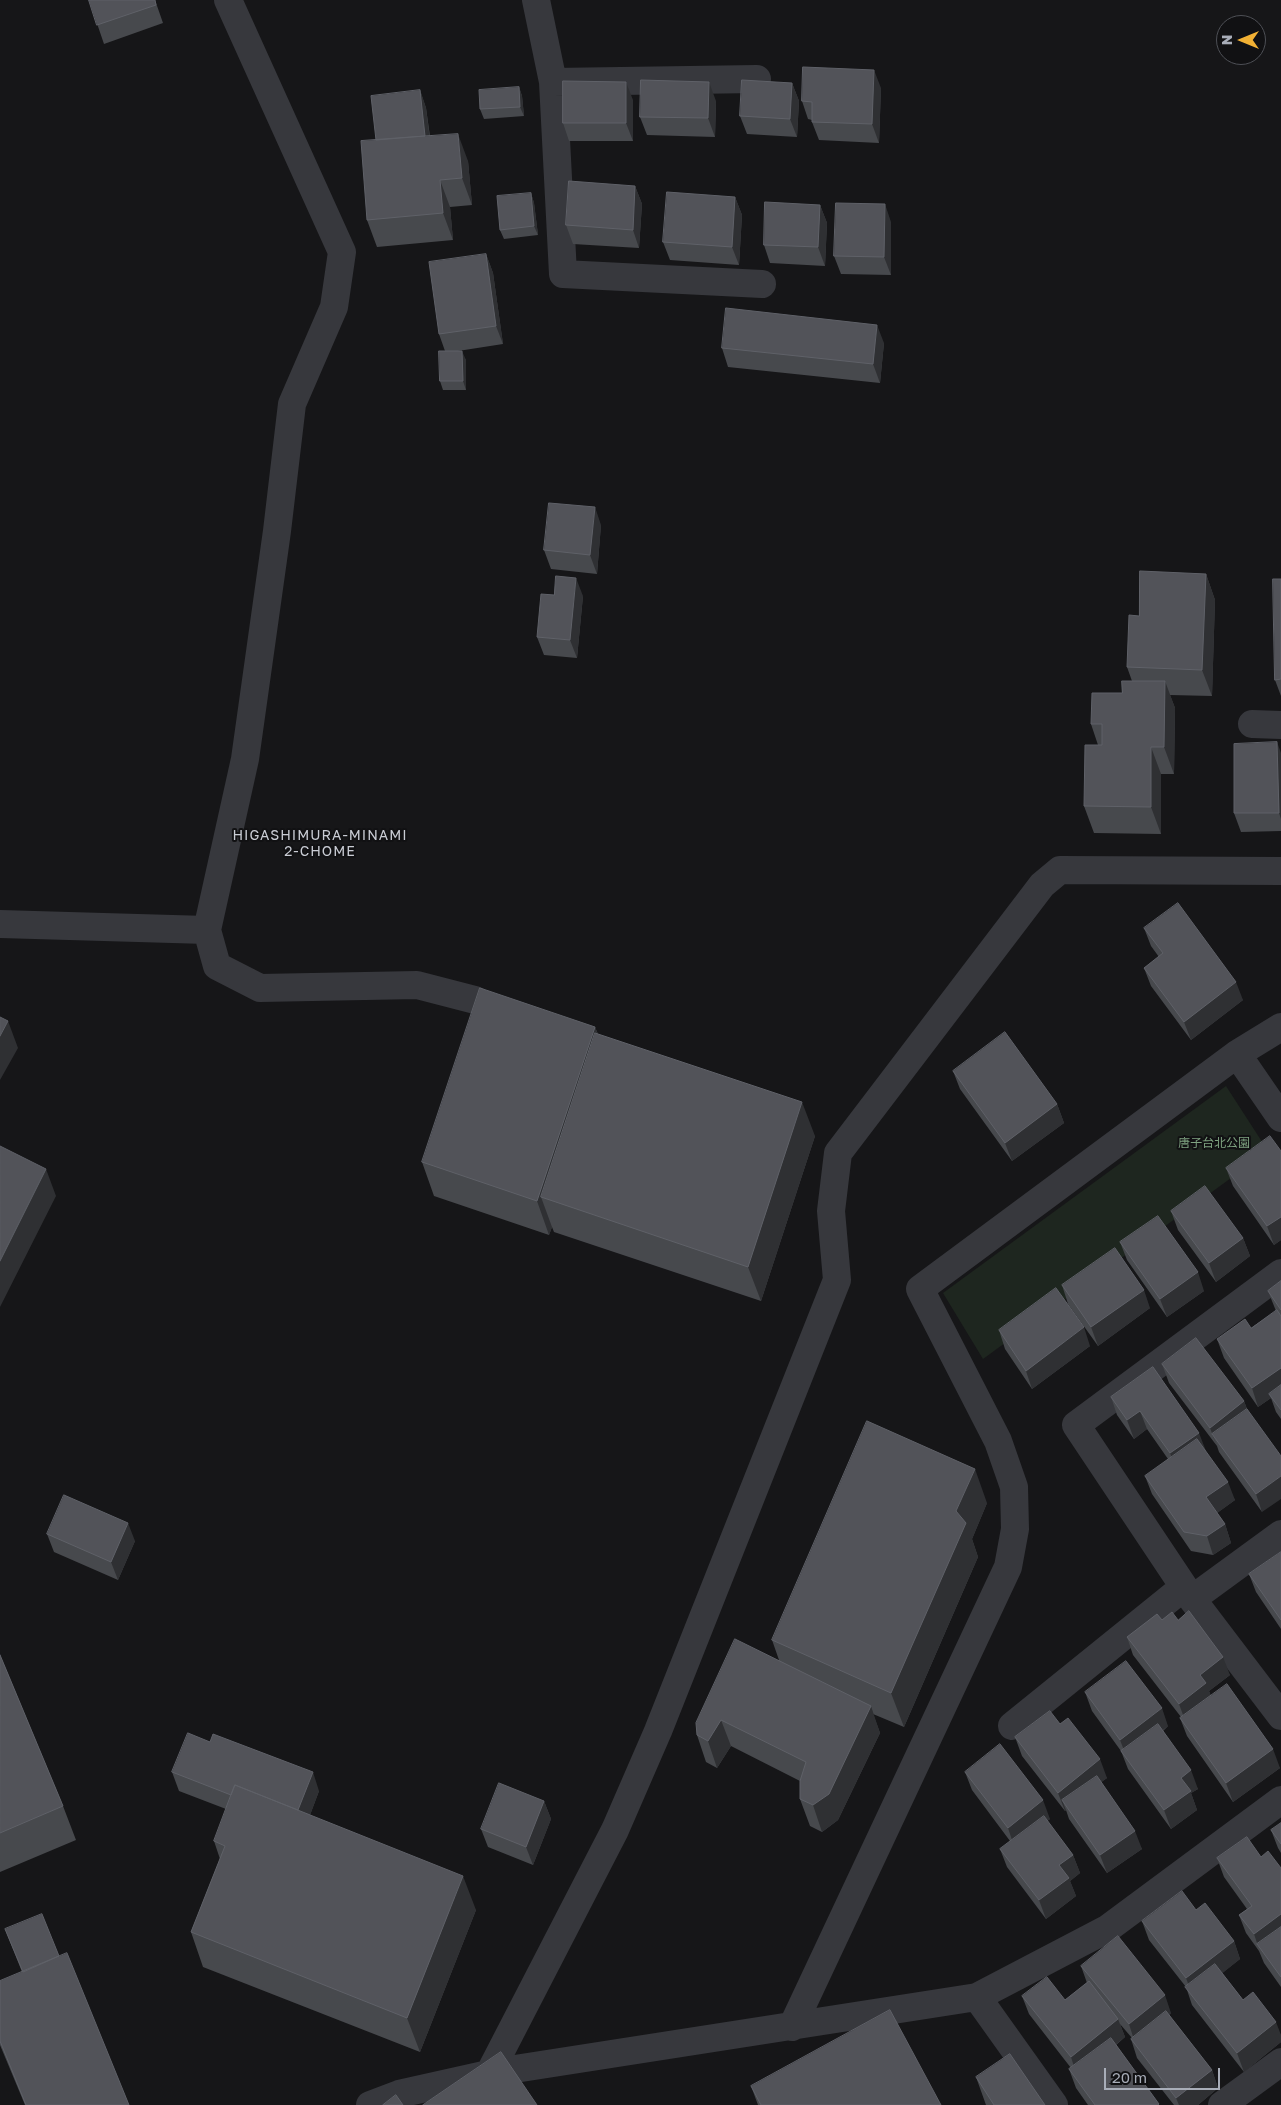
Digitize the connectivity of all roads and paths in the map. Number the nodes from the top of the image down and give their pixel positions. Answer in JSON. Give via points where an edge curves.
{"nodes":[{"id":1,"x":228,"y":0,"type":"edge"},
{"id":2,"x":536,"y":0,"type":"edge"},
{"id":3,"x":757,"y":79,"type":"edge"},
{"id":4,"x":553,"y":82,"type":"junction"},
{"id":5,"x":762,"y":284,"type":"dead end"},
{"id":6,"x":1252,"y":724,"type":"dead end"},
{"id":7,"x":1281,"y":725,"type":"edge"},
{"id":8,"x":1281,"y":871,"type":"edge"},
{"id":9,"x":0,"y":924,"type":"edge"},
{"id":10,"x":207,"y":930,"type":"junction"},
{"id":11,"x":475,"y":1000,"type":"edge"},
{"id":12,"x":1281,"y":1027,"type":"edge"},
{"id":13,"x":1236,"y":1054,"type":"junction"},
{"id":14,"x":1281,"y":1118,"type":"edge"},
{"id":15,"x":1281,"y":1273,"type":"edge"},
{"id":16,"x":1281,"y":1534,"type":"edge"},
{"id":17,"x":1188,"y":1593,"type":"junction"},
{"id":18,"x":1281,"y":1716,"type":"edge"},
{"id":19,"x":1012,"y":1726,"type":"dead end"},
{"id":20,"x":1281,"y":1800,"type":"edge"},
{"id":21,"x":977,"y":1997,"type":"junction"},
{"id":22,"x":792,"y":2027,"type":"junction"},
{"id":23,"x":1281,"y":2062,"type":"edge"},
{"id":24,"x":489,"y":2074,"type":"junction"},
{"id":25,"x":370,"y":2105,"type":"edge"},
{"id":26,"x":1054,"y":2105,"type":"edge"},
{"id":27,"x":1222,"y":2105,"type":"edge"}],
"edges":[{"from":1,"to":10,"type":"street","via":[[342,252],[334,307],[292,404],[245,759]]},
{"from":2,"to":4,"type":"street"},
{"from":3,"to":4,"type":"street"},
{"from":4,"to":5,"type":"street","via":[[564,274]]},
{"from":6,"to":7,"type":"street"},
{"from":8,"to":24,"type":"street","via":[[1060,870],[1042,885],[838,1153],[831,1211],[836,1280],[658,1731],[615,1830]]},
{"from":9,"to":10,"type":"street"},
{"from":10,"to":11,"type":"street","via":[[217,966],[260,988],[417,985]]},
{"from":12,"to":13,"type":"street"},
{"from":13,"to":14,"type":"street"},
{"from":13,"to":22,"type":"street","via":[[920,1290],[998,1441],[1014,1487],[1015,1529],[1008,1567]]},
{"from":15,"to":17,"type":"street","via":[[1076,1425]]},
{"from":16,"to":17,"type":"street"},
{"from":17,"to":18,"type":"street"},
{"from":17,"to":19,"type":"street"},
{"from":20,"to":21,"type":"street","via":[[1107,1929]]},
{"from":21,"to":22,"type":"street"},
{"from":21,"to":26,"type":"street"},
{"from":22,"to":24,"type":"street"},
{"from":23,"to":27,"type":"street"},
{"from":24,"to":25,"type":"street","via":[[399,2094]]}]}
